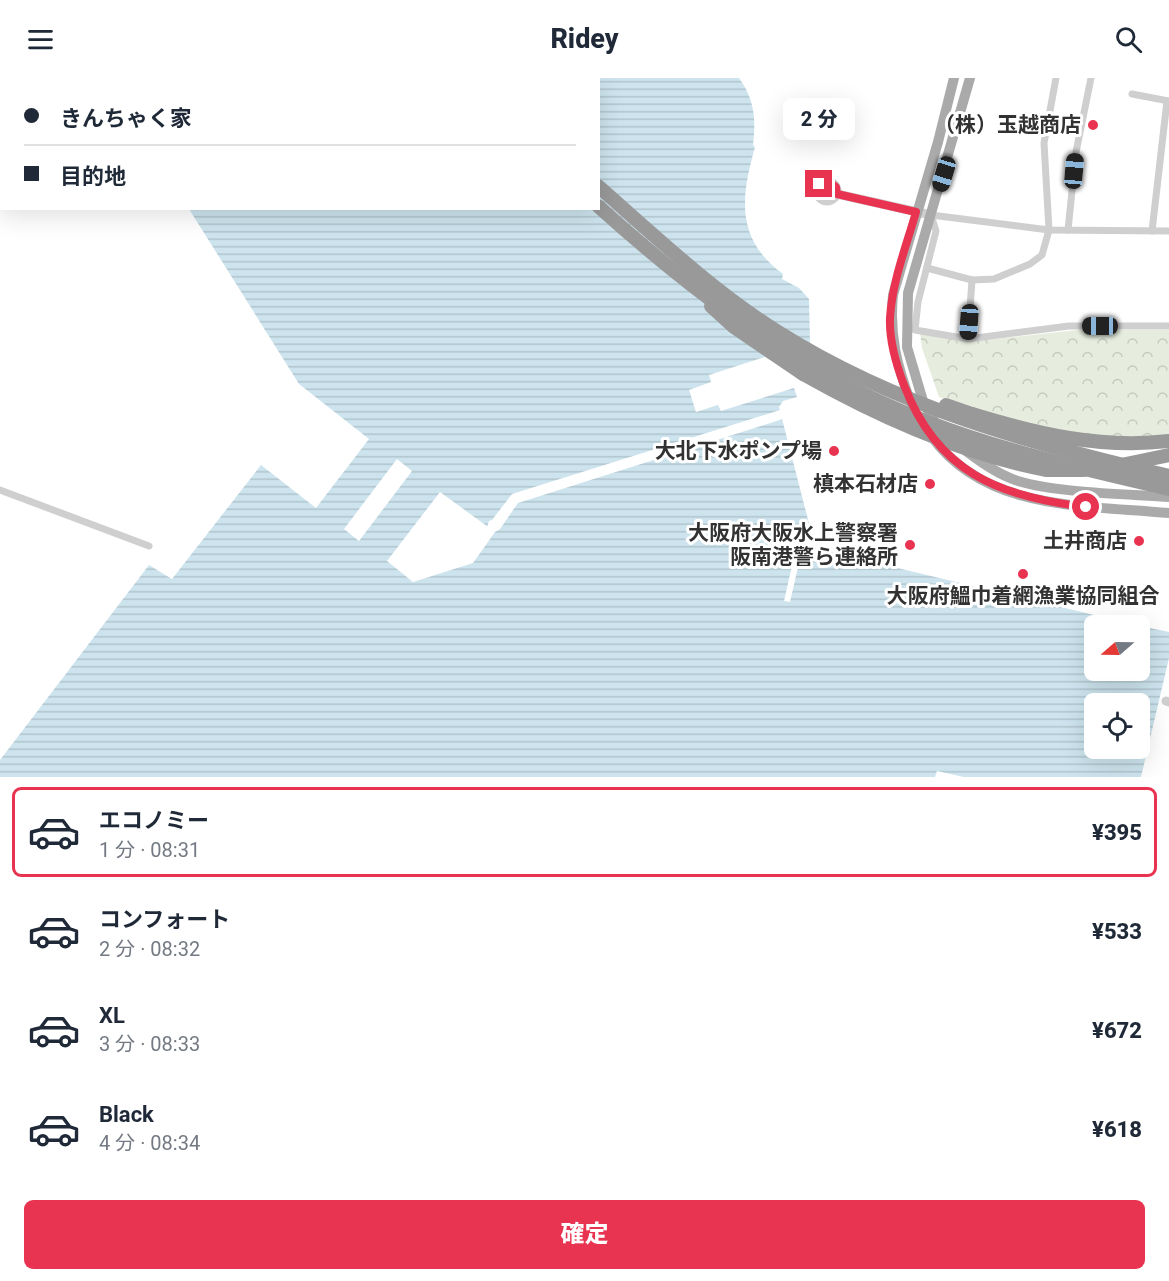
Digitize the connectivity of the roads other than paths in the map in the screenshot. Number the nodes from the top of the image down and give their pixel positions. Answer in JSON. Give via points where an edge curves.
{"nodes":[{"id":1,"x":954,"y":78,"type":"edge"},
{"id":2,"x":970,"y":78,"type":"edge"},
{"id":3,"x":1056,"y":78,"type":"edge"},
{"id":4,"x":1091,"y":78,"type":"edge"},
{"id":5,"x":1132,"y":94,"type":"dead end"},
{"id":6,"x":1168,"y":101,"type":"edge"},
{"id":7,"x":1168,"y":119,"type":"edge"},
{"id":8,"x":600,"y":188,"type":"edge"},
{"id":9,"x":837,"y":194,"type":"dead end"},
{"id":10,"x":600,"y":208,"type":"edge"},
{"id":11,"x":916,"y":212,"type":"junction"},
{"id":12,"x":931,"y":215,"type":"junction"},
{"id":13,"x":1049,"y":230,"type":"junction"},
{"id":14,"x":1068,"y":230,"type":"junction"},
{"id":15,"x":1152,"y":231,"type":"junction"},
{"id":16,"x":1169,"y":231,"type":"edge"},
{"id":17,"x":927,"y":268,"type":"junction"},
{"id":18,"x":972,"y":279,"type":"junction"},
{"id":19,"x":691,"y":287,"type":"junction"},
{"id":20,"x":1169,"y":326,"type":"edge"},
{"id":21,"x":968,"y":337,"type":"dead end"},
{"id":22,"x":810,"y":351,"type":"junction"},
{"id":23,"x":1169,"y":441,"type":"edge"},
{"id":24,"x":1169,"y":455,"type":"edge"},
{"id":25,"x":1169,"y":476,"type":"edge"},
{"id":26,"x":1169,"y":489,"type":"edge"},
{"id":27,"x":0,"y":490,"type":"edge"},
{"id":28,"x":1169,"y":497,"type":"edge"},
{"id":29,"x":1169,"y":513,"type":"edge"},
{"id":30,"x":149,"y":546,"type":"dead end"}],
"edges":[{"from":1,"to":11,"type":"main road"},
{"from":2,"to":12,"type":"main road"},
{"from":3,"to":13,"type":"street","via":[[1044,143]]},
{"from":4,"to":14,"type":"street","via":[[1076,152]]},
{"from":5,"to":6,"type":"street"},
{"from":6,"to":7,"type":"street"},
{"from":7,"to":15,"type":"street"},
{"from":8,"to":22,"type":"highway","bridge":true,"via":[[710,283]]},
{"from":9,"to":11,"type":"street"},
{"from":10,"to":19,"type":"highway","bridge":true},
{"from":11,"to":12,"type":"street"},
{"from":11,"to":29,"type":"main road","via":[[893,295],[892,346],[912,405],[938,444],[978,478],[1022,496]]},
{"from":12,"to":13,"type":"street"},
{"from":12,"to":17,"type":"street","via":[[936,231]]},
{"from":12,"to":28,"type":"main road","via":[[912,273],[905,329],[915,381],[937,427],[981,463],[1019,481]]},
{"from":13,"to":14,"type":"street"},
{"from":13,"to":18,"type":"street","via":[[1046,247],[1037,261],[994,279]]},
{"from":14,"to":15,"type":"street"},
{"from":15,"to":16,"type":"street"},
{"from":17,"to":18,"type":"street"},
{"from":17,"to":20,"type":"street","via":[[915,330],[968,339],[1069,326]]},
{"from":18,"to":21,"type":"street"},
{"from":19,"to":24,"type":"highway","bridge":true,"via":[[768,352],[842,396],[943,440],[1047,470],[1084,471]]},
{"from":19,"to":26,"type":"highway","bridge":true,"via":[[779,348],[885,404],[1003,447]]},
{"from":22,"to":23,"type":"highway","bridge":true,"via":[[892,387],[1020,429],[1125,444]]},
{"from":22,"to":25,"type":"highway","bridge":true,"via":[[887,391],[970,423]]},
{"from":27,"to":30,"type":"street"}]}
